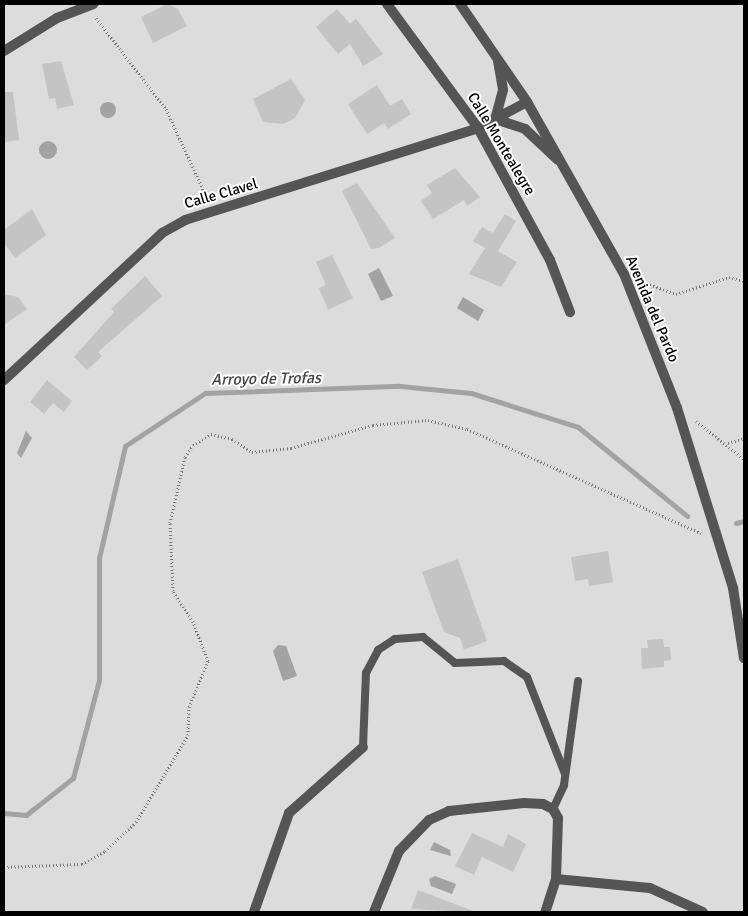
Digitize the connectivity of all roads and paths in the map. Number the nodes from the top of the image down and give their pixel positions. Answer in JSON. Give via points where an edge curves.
{"nodes":[{"id":1,"x":93,"y":4,"type":"edge"},
{"id":2,"x":387,"y":4,"type":"edge"},
{"id":3,"x":460,"y":4,"type":"edge"},
{"id":4,"x":91,"y":19,"type":"dead end"},
{"id":5,"x":4,"y":51,"type":"edge"},
{"id":6,"x":497,"y":56,"type":"junction"},
{"id":7,"x":527,"y":102,"type":"junction"},
{"id":8,"x":495,"y":119,"type":"junction"},
{"id":9,"x":478,"y":128,"type":"junction"},
{"id":10,"x":566,"y":167,"type":"junction"},
{"id":11,"x":213,"y":211,"type":"junction"},
{"id":12,"x":624,"y":274,"type":"junction"},
{"id":13,"x":744,"y":281,"type":"edge"},
{"id":14,"x":570,"y":312,"type":"dead end"},
{"id":15,"x":4,"y":380,"type":"edge"},
{"id":16,"x":677,"y":408,"type":"junction"},
{"id":17,"x":744,"y":438,"type":"edge"},
{"id":18,"x":728,"y":443,"type":"junction"},
{"id":19,"x":744,"y":459,"type":"edge"},
{"id":20,"x":719,"y":545,"type":"junction"},
{"id":21,"x":744,"y":658,"type":"edge"},
{"id":22,"x":578,"y":681,"type":"dead end"},
{"id":23,"x":363,"y":747,"type":"joint"},
{"id":24,"x":565,"y":774,"type":"junction"},
{"id":25,"x":553,"y":809,"type":"junction"},
{"id":26,"x":4,"y":867,"type":"edge"},
{"id":27,"x":556,"y":879,"type":"junction"},
{"id":28,"x":254,"y":912,"type":"edge"},
{"id":29,"x":374,"y":912,"type":"edge"},
{"id":30,"x":545,"y":912,"type":"edge"},
{"id":31,"x":703,"y":912,"type":"edge"}],
"edges":[{"from":1,"to":5,"type":"street","via":[[58,18]]},
{"from":2,"to":9,"type":"street","name":"Calle Montealegre"},
{"from":3,"to":6,"type":"street","name":"Avenida del Pardo"},
{"from":4,"to":11,"type":"path","via":[[98,17],[166,109]]},
{"from":6,"to":7,"type":"street","name":"Avenida del Pardo"},
{"from":6,"to":8,"type":"street","via":[[503,90]]},
{"from":7,"to":8,"type":"street","name":"Calle Clavel"},
{"from":7,"to":10,"type":"street","name":"Avenida del Pardo"},
{"from":8,"to":9,"type":"street","name":"Calle Clavel"},
{"from":8,"to":10,"type":"street","via":[[525,129]]},
{"from":9,"to":11,"type":"street","name":"Calle Clavel"},
{"from":9,"to":14,"type":"street","name":"Calle Montealegre","via":[[550,260]]},
{"from":10,"to":12,"type":"street","name":"Avenida del Pardo"},
{"from":11,"to":15,"type":"street","name":"Calle Clavel","via":[[162,233]]},
{"from":12,"to":13,"type":"path","via":[[676,294],[729,277]]},
{"from":12,"to":16,"type":"street","name":"Avenida del Pardo"},
{"from":16,"to":18,"type":"path"},
{"from":16,"to":20,"type":"street","name":"Avenida del Pardo"},
{"from":17,"to":18,"type":"path"},
{"from":18,"to":19,"type":"path"},
{"from":20,"to":21,"type":"street","name":"Avenida del Pardo","via":[[733,588]]},
{"from":20,"to":26,"type":"path","via":[[685,523],[468,429],[428,420],[373,425],[292,448],[252,452],[232,439],[211,434],[193,445],[185,457],[170,523],[172,591],[194,622],[208,661],[189,707],[188,735],[136,822],[105,851],[82,864]]},
{"from":22,"to":24,"type":"lane"},
{"from":23,"to":24,"type":"lane","via":[[366,673],[378,650],[395,639],[423,637],[455,663],[504,661],[527,676]]},
{"from":23,"to":28,"type":"street","via":[[289,814]]},
{"from":24,"to":25,"type":"lane"},
{"from":25,"to":27,"type":"street","via":[[560,831]]},
{"from":25,"to":29,"type":"street","via":[[524,803],[449,811],[429,820],[412,832],[399,851]]},
{"from":27,"to":30,"type":"street"},
{"from":27,"to":31,"type":"street","via":[[650,888]]}]}
